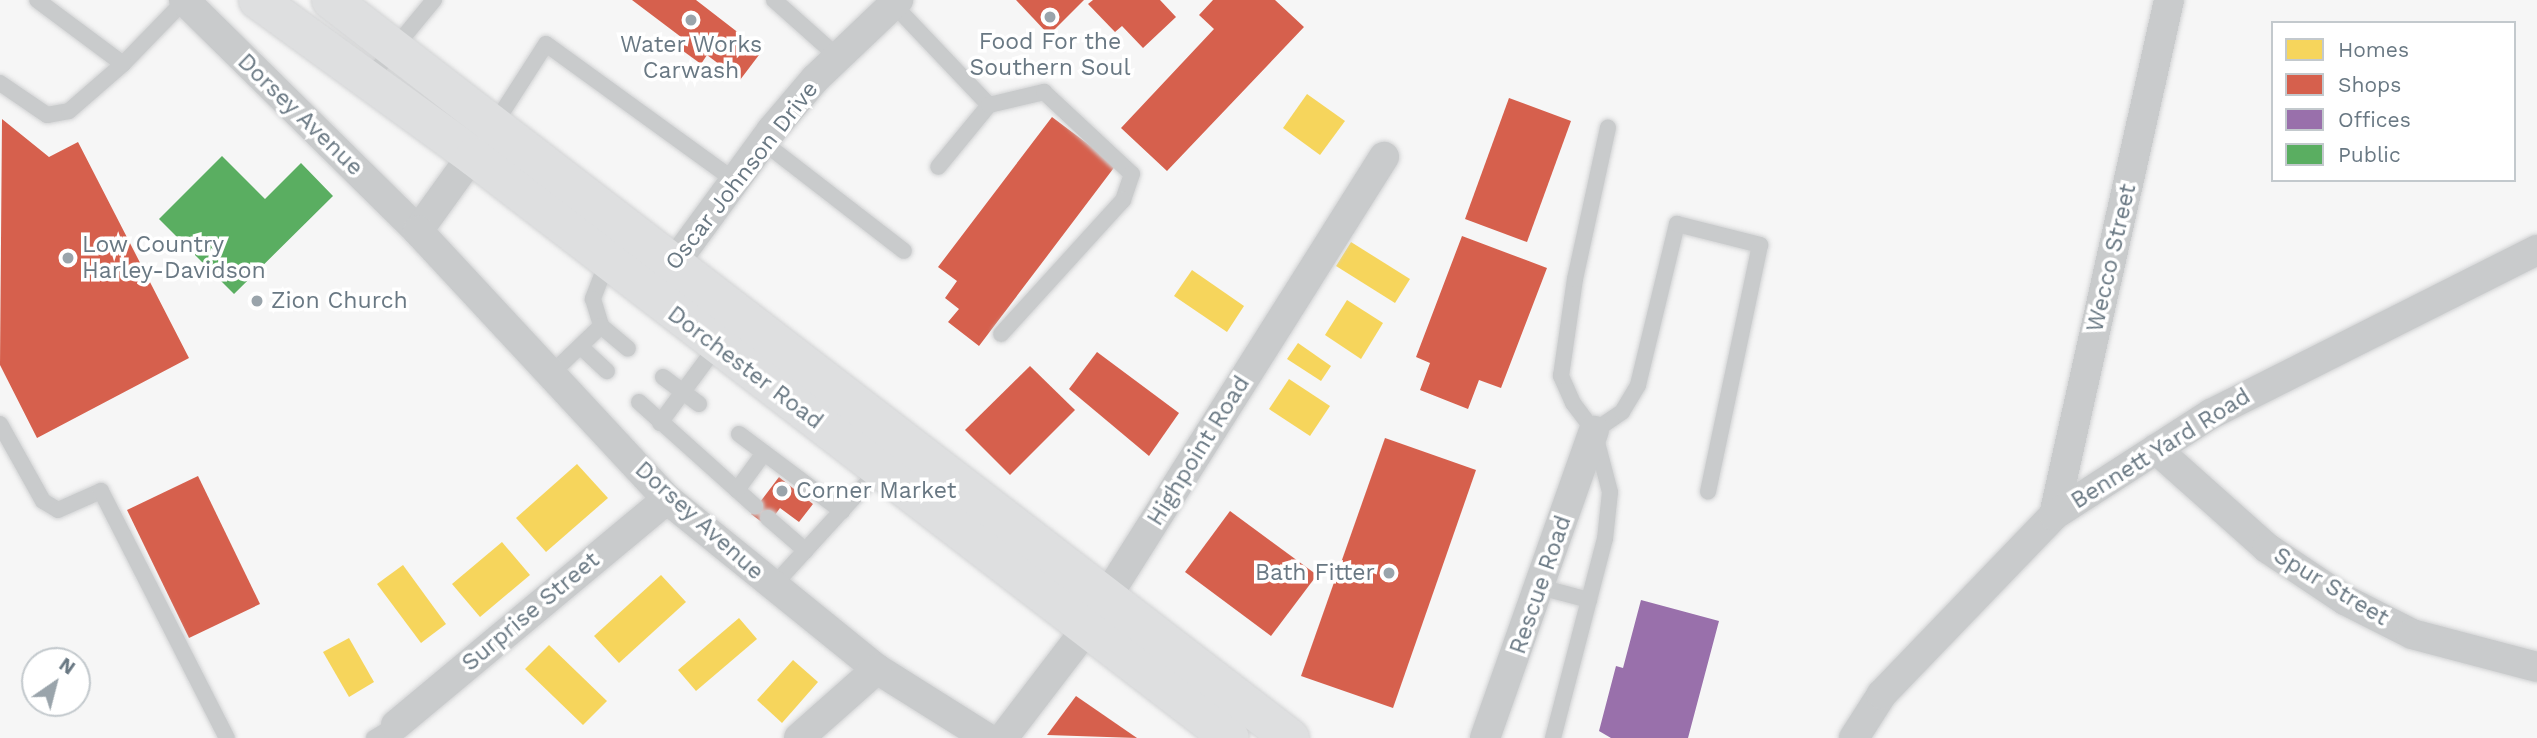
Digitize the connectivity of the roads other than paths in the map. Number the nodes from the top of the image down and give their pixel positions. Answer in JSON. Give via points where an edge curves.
{"nodes":[{"id":1,"x":37,"y":0,"type":"edge"},
{"id":2,"x":258,"y":0,"type":"edge"},
{"id":3,"x":331,"y":0,"type":"edge"},
{"id":4,"x":434,"y":0,"type":"edge"},
{"id":5,"x":774,"y":0,"type":"edge"},
{"id":6,"x":2169,"y":0,"type":"edge"},
{"id":7,"x":183,"y":1,"type":"edge"},
{"id":8,"x":896,"y":2,"type":"edge"},
{"id":9,"x":392,"y":47,"type":"junction"},
{"id":10,"x":838,"y":57,"type":"junction"},
{"id":11,"x":123,"y":64,"type":"junction"},
{"id":12,"x":368,"y":80,"type":"junction"},
{"id":13,"x":0,"y":83,"type":"edge"},
{"id":14,"x":989,"y":105,"type":"junction"},
{"id":15,"x":494,"y":125,"type":"junction"},
{"id":16,"x":1608,"y":128,"type":"dead end"},
{"id":17,"x":763,"y":142,"type":"junction"},
{"id":18,"x":474,"y":157,"type":"junction"},
{"id":19,"x":1384,"y":157,"type":"dead end"},
{"id":20,"x":939,"y":167,"type":"dead end"},
{"id":21,"x":734,"y":180,"type":"junction"},
{"id":22,"x":418,"y":231,"type":"junction"},
{"id":23,"x":2537,"y":250,"type":"edge"},
{"id":24,"x":904,"y":251,"type":"dead end"},
{"id":25,"x":607,"y":262,"type":"junction"},
{"id":26,"x":674,"y":263,"type":"junction"},
{"id":27,"x":650,"y":296,"type":"junction"},
{"id":28,"x":601,"y":326,"type":"junction"},
{"id":29,"x":1001,"y":334,"type":"dead end"},
{"id":30,"x":716,"y":347,"type":"junction"},
{"id":31,"x":582,"y":348,"type":"junction"},
{"id":32,"x":628,"y":349,"type":"dead end"},
{"id":33,"x":607,"y":371,"type":"dead end"},
{"id":34,"x":551,"y":374,"type":"junction"},
{"id":35,"x":663,"y":377,"type":"dead end"},
{"id":36,"x":683,"y":392,"type":"junction"},
{"id":37,"x":639,"y":402,"type":"dead end"},
{"id":38,"x":699,"y":404,"type":"dead end"},
{"id":39,"x":660,"y":423,"type":"junction"},
{"id":40,"x":0,"y":424,"type":"edge"},
{"id":41,"x":1594,"y":431,"type":"junction"},
{"id":42,"x":739,"y":434,"type":"dead end"},
{"id":43,"x":2156,"y":449,"type":"junction"},
{"id":44,"x":764,"y":453,"type":"junction"},
{"id":45,"x":879,"y":471,"type":"junction"},
{"id":46,"x":737,"y":490,"type":"junction"},
{"id":47,"x":1708,"y":492,"type":"dead end"},
{"id":48,"x":667,"y":499,"type":"junction"},
{"id":49,"x":755,"y":506,"type":"dead end"},
{"id":50,"x":842,"y":511,"type":"junction"},
{"id":51,"x":2054,"y":515,"type":"junction"},
{"id":52,"x":768,"y":518,"type":"dead end"},
{"id":53,"x":806,"y":551,"type":"junction"},
{"id":54,"x":772,"y":587,"type":"junction"},
{"id":55,"x":1540,"y":587,"type":"junction"},
{"id":56,"x":1590,"y":600,"type":"junction"},
{"id":57,"x":1097,"y":613,"type":"junction"},
{"id":58,"x":2537,"y":667,"type":"edge"},
{"id":59,"x":877,"y":669,"type":"junction"},
{"id":60,"x":385,"y":732,"type":"edge"},
{"id":61,"x":1489,"y":737,"type":"edge"},
{"id":62,"x":227,"y":738,"type":"edge"},
{"id":63,"x":799,"y":738,"type":"edge"},
{"id":64,"x":987,"y":738,"type":"edge"},
{"id":65,"x":1003,"y":738,"type":"edge"},
{"id":66,"x":1230,"y":738,"type":"edge"},
{"id":67,"x":1290,"y":738,"type":"edge"},
{"id":68,"x":1553,"y":738,"type":"edge"},
{"id":69,"x":1854,"y":738,"type":"edge"}],
"edges":[{"from":1,"to":11,"type":"lane"},
{"from":2,"to":12,"type":"main road","name":"Dorchester Road"},
{"from":3,"to":9,"type":"main road","name":"Dorchester Road"},
{"from":4,"to":9,"type":"lane"},
{"from":5,"to":10,"type":"lane"},
{"from":6,"to":51,"type":"street","name":"Wecco Street"},
{"from":7,"to":11,"type":"lane"},
{"from":7,"to":22,"type":"street","name":"Dorsey Avenue"},
{"from":8,"to":10,"type":"street","name":"Oscar Johnson Drive"},
{"from":8,"to":14,"type":"lane"},
{"from":9,"to":12,"type":"lane"},
{"from":9,"to":15,"type":"main road","name":"Dorchester Road"},
{"from":10,"to":17,"type":"street","name":"Oscar Johnson Drive"},
{"from":11,"to":13,"type":"lane","via":[[69,111],[47,116]]},
{"from":12,"to":18,"type":"main road","name":"Dorchester Road"},
{"from":14,"to":20,"type":"lane"},
{"from":14,"to":29,"type":"lane","via":[[1044,92],[1132,174],[1123,200]]},
{"from":15,"to":18,"type":"street"},
{"from":15,"to":21,"type":"lane","via":[[546,44]]},
{"from":15,"to":26,"type":"main road","name":"Dorchester Road"},
{"from":16,"to":41,"type":"lane","via":[[1573,291],[1561,376],[1573,403]]},
{"from":17,"to":21,"type":"street","name":"Oscar Johnson Drive"},
{"from":17,"to":24,"type":"lane"},
{"from":18,"to":22,"type":"street"},
{"from":18,"to":25,"type":"main road","name":"Dorchester Road"},
{"from":19,"to":57,"type":"street","name":"Highpoint Road"},
{"from":21,"to":26,"type":"street","name":"Oscar Johnson Drive"},
{"from":22,"to":34,"type":"street","name":"Dorsey Avenue"},
{"from":23,"to":43,"type":"street","name":"Bennett Yard Road","via":[[2282,376]]},
{"from":25,"to":27,"type":"main road","name":"Dorchester Road"},
{"from":25,"to":28,"type":"lane","via":[[593,299]]},
{"from":26,"to":27,"type":"street","name":"Oscar Johnson Drive"},
{"from":26,"to":57,"type":"main road","name":"Dorchester Road"},
{"from":27,"to":30,"type":"main road","name":"Dorchester Road"},
{"from":28,"to":31,"type":"lane"},
{"from":28,"to":32,"type":"lane"},
{"from":30,"to":36,"type":"lane"},
{"from":30,"to":45,"type":"main road","name":"Dorchester Road"},
{"from":31,"to":33,"type":"lane"},
{"from":31,"to":34,"type":"lane"},
{"from":34,"to":48,"type":"street","name":"Dorsey Avenue"},
{"from":35,"to":36,"type":"lane"},
{"from":36,"to":38,"type":"lane"},
{"from":36,"to":39,"type":"lane"},
{"from":37,"to":39,"type":"lane"},
{"from":39,"to":46,"type":"lane"},
{"from":40,"to":62,"type":"lane","via":[[43,501],[58,510],[101,491]]},
{"from":41,"to":47,"type":"lane","via":[[1622,412],[1639,385],[1677,224],[1759,245]]},
{"from":41,"to":55,"type":"street","name":"Rescue Road"},
{"from":41,"to":56,"type":"lane","via":[[1610,492],[1605,539]]},
{"from":42,"to":44,"type":"lane"},
{"from":43,"to":51,"type":"street","name":"Bennett Yard Road"},
{"from":43,"to":58,"type":"street","name":"Spur Street","via":[[2267,548],[2345,600],[2412,634]]},
{"from":44,"to":46,"type":"lane"},
{"from":44,"to":50,"type":"lane"},
{"from":45,"to":50,"type":"lane"},
{"from":45,"to":57,"type":"main road","name":"Dorchester Road"},
{"from":46,"to":49,"type":"lane"},
{"from":48,"to":54,"type":"street","name":"Dorsey Avenue"},
{"from":48,"to":60,"type":"street","name":"Surprise Street"},
{"from":50,"to":53,"type":"lane"},
{"from":51,"to":69,"type":"street","name":"Bennett Yard Road","via":[[1882,694]]},
{"from":52,"to":53,"type":"lane"},
{"from":53,"to":54,"type":"lane"},
{"from":54,"to":59,"type":"street","name":"Dorsey Avenue"},
{"from":55,"to":56,"type":"lane"},
{"from":55,"to":61,"type":"street","name":"Rescue Road"},
{"from":56,"to":68,"type":"lane"},
{"from":57,"to":65,"type":"street","name":"Highpoint Road"},
{"from":57,"to":66,"type":"main road","name":"Dorchester Road"},
{"from":57,"to":67,"type":"main road","name":"Dorchester Road"},
{"from":59,"to":63,"type":"street"},
{"from":59,"to":64,"type":"street","name":"Dorsey Avenue"}]}
